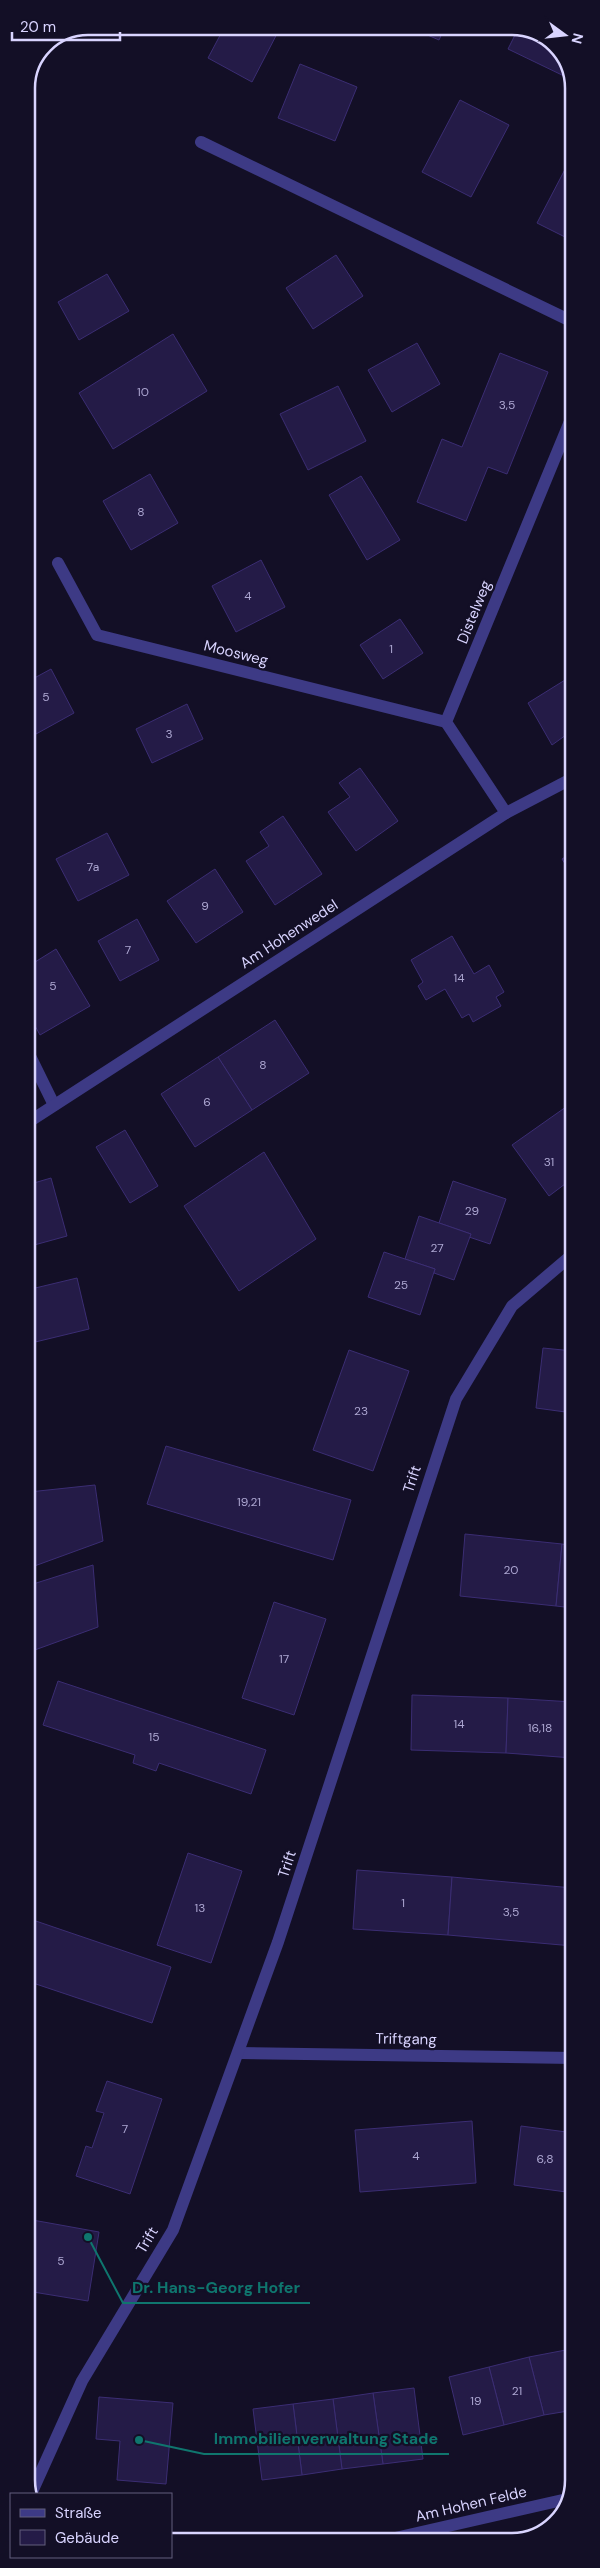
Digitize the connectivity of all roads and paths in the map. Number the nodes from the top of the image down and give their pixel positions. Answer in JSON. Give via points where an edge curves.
{"nodes":[{"id":1,"x":200,"y":142,"type":"dead end"},
{"id":2,"x":565,"y":318,"type":"edge"},
{"id":3,"x":565,"y":433,"type":"edge"},
{"id":4,"x":58,"y":563,"type":"dead end"},
{"id":5,"x":446,"y":722,"type":"junction"},
{"id":6,"x":565,"y":782,"type":"edge"},
{"id":7,"x":506,"y":813,"type":"junction"},
{"id":8,"x":35,"y":1066,"type":"edge"},
{"id":9,"x":54,"y":1105,"type":"junction"},
{"id":10,"x":35,"y":1118,"type":"edge"},
{"id":11,"x":565,"y":1261,"type":"edge"},
{"id":12,"x":239,"y":2053,"type":"junction"},
{"id":13,"x":565,"y":2058,"type":"edge"},
{"id":14,"x":35,"y":2484,"type":"edge"},
{"id":15,"x":560,"y":2500,"type":"edge"},
{"id":16,"x":417,"y":2533,"type":"edge"}],
"edges":[{"from":1,"to":2,"type":"street"},
{"from":3,"to":5,"type":"street","name":"Distelweg"},
{"from":4,"to":5,"type":"street","name":"Moosweg","via":[[97,635]]},
{"from":5,"to":7,"type":"street"},
{"from":6,"to":7,"type":"street","name":"Am Hohenwedel"},
{"from":7,"to":9,"type":"street","name":"Am Hohenwedel"},
{"from":8,"to":9,"type":"street"},
{"from":9,"to":10,"type":"street","name":"Am Hohenwedel"},
{"from":11,"to":12,"type":"street","name":"Trift","via":[[512,1306],[456,1399]]},
{"from":12,"to":13,"type":"street","name":"Triftgang"},
{"from":12,"to":14,"type":"street","name":"Trift","via":[[173,2230],[82,2381]]},
{"from":15,"to":16,"type":"street","name":"Am Hohen Felde"}]}
